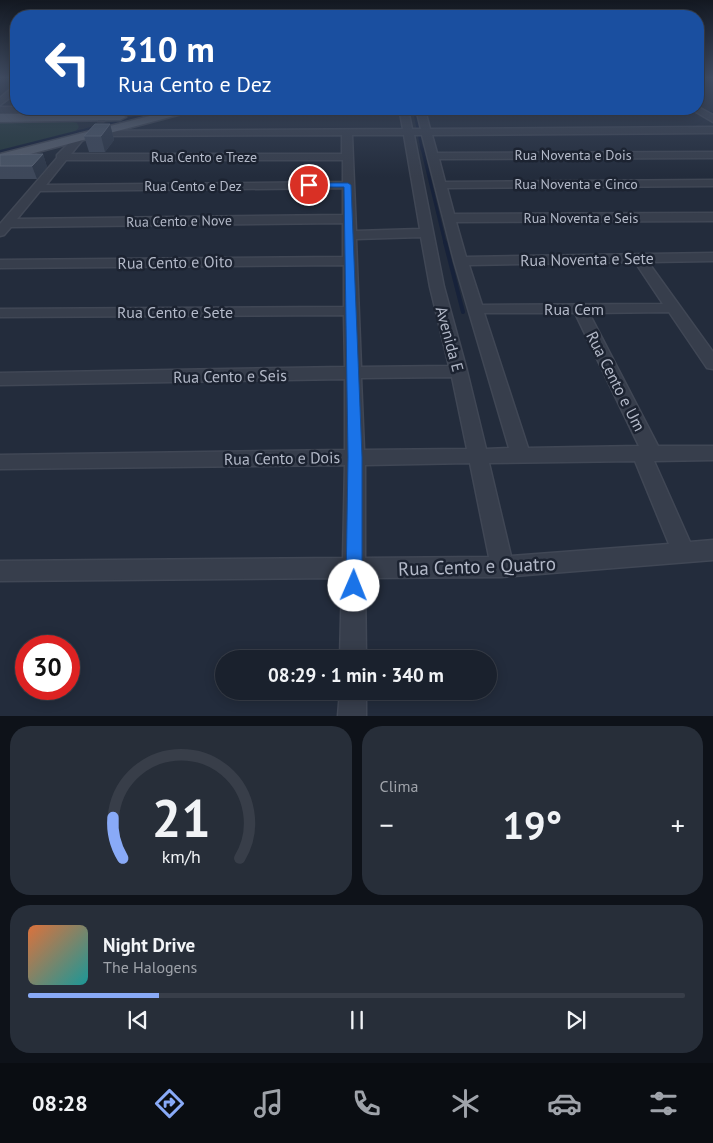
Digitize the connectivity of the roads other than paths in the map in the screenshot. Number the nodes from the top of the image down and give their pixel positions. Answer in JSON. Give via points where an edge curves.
{"nodes":[{"id":1,"x":28,"y":115,"type":"edge"},
{"id":2,"x":64,"y":115,"type":"edge"},
{"id":3,"x":103,"y":115,"type":"edge"},
{"id":4,"x":131,"y":115,"type":"edge"},
{"id":5,"x":163,"y":115,"type":"edge"},
{"id":6,"x":405,"y":115,"type":"edge"},
{"id":7,"x":421,"y":115,"type":"edge"},
{"id":8,"x":0,"y":118,"type":"edge"},
{"id":9,"x":73,"y":118,"type":"junction"},
{"id":10,"x":97,"y":119,"type":"junction"},
{"id":11,"x":713,"y":130,"type":"edge"},
{"id":12,"x":409,"y":132,"type":"junction"},
{"id":13,"x":426,"y":132,"type":"junction"},
{"id":14,"x":84,"y":133,"type":"junction"},
{"id":15,"x":347,"y":133,"type":"junction"},
{"id":16,"x":713,"y":154,"type":"edge"},
{"id":17,"x":347,"y":156,"type":"junction"},
{"id":18,"x":432,"y":156,"type":"junction"},
{"id":19,"x":0,"y":158,"type":"edge"},
{"id":20,"x":61,"y":158,"type":"junction"},
{"id":21,"x":713,"y":183,"type":"edge"},
{"id":22,"x":348,"y":185,"type":"junction"},
{"id":23,"x":440,"y":185,"type":"junction"},
{"id":24,"x":38,"y":188,"type":"junction"},
{"id":25,"x":713,"y":217,"type":"edge"},
{"id":26,"x":449,"y":218,"type":"junction"},
{"id":27,"x":4,"y":227,"type":"edge"},
{"id":28,"x":349,"y":227,"type":"junction"},
{"id":29,"x":427,"y":233,"type":"junction"},
{"id":30,"x":713,"y":256,"type":"edge"},
{"id":31,"x":639,"y":259,"type":"junction"},
{"id":32,"x":460,"y":260,"type":"junction"},
{"id":33,"x":349,"y":261,"type":"junction"},
{"id":34,"x":0,"y":264,"type":"edge"},
{"id":35,"x":673,"y":308,"type":"junction"},
{"id":36,"x":476,"y":309,"type":"junction"},
{"id":37,"x":580,"y":309,"type":"junction"},
{"id":38,"x":350,"y":311,"type":"junction"},
{"id":39,"x":0,"y":313,"type":"edge"},
{"id":40,"x":713,"y":364,"type":"edge"},
{"id":41,"x":459,"y":371,"type":"junction"},
{"id":42,"x":352,"y":374,"type":"junction"},
{"id":43,"x":0,"y":379,"type":"edge"},
{"id":44,"x":647,"y":453,"type":"junction"},
{"id":45,"x":713,"y":453,"type":"edge"},
{"id":46,"x":520,"y":454,"type":"junction"},
{"id":47,"x":478,"y":456,"type":"junction"},
{"id":48,"x":355,"y":457,"type":"junction"},
{"id":49,"x":0,"y":462,"type":"edge"},
{"id":50,"x":713,"y":550,"type":"edge"},
{"id":51,"x":684,"y":553,"type":"junction"},
{"id":52,"x":354,"y":568,"type":"junction"},
{"id":53,"x":502,"y":568,"type":"junction"},
{"id":54,"x":0,"y":572,"type":"edge"},
{"id":55,"x":353,"y":650,"type":"edge"},
{"id":56,"x":353,"y":700,"type":"edge"},
{"id":57,"x":352,"y":716,"type":"edge"}],
"edges":[{"from":1,"to":8,"type":"main road"},
{"from":2,"to":9,"type":"main road"},
{"from":3,"to":10,"type":"street"},
{"from":4,"to":10,"type":"main road"},
{"from":5,"to":14,"type":"main road"},
{"from":6,"to":12,"type":"street","name":"Avenida E"},
{"from":7,"to":13,"type":"street","name":"Avenida E"},
{"from":9,"to":10,"type":"main road"},
{"from":9,"to":14,"type":"main road","via":[[82,123]]},
{"from":11,"to":13,"type":"street"},
{"from":12,"to":13,"type":"street"},
{"from":12,"to":15,"type":"street"},
{"from":12,"to":29,"type":"street","name":"Avenida E"},
{"from":13,"to":18,"type":"street","name":"Avenida E"},
{"from":14,"to":15,"type":"street"},
{"from":14,"to":19,"type":"main road"},
{"from":14,"to":20,"type":"street"},
{"from":15,"to":17,"type":"street"},
{"from":16,"to":18,"type":"street","name":"Rua Noventa e Dois"},
{"from":17,"to":20,"type":"street","name":"Rua Cento e Treze"},
{"from":17,"to":22,"type":"street"},
{"from":18,"to":23,"type":"street","name":"Avenida E"},
{"from":20,"to":24,"type":"street"},
{"from":21,"to":23,"type":"street","name":"Rua Noventa e Cinco"},
{"from":22,"to":24,"type":"street","name":"Rua Cento e Dez"},
{"from":22,"to":28,"type":"street"},
{"from":23,"to":26,"type":"street","name":"Avenida E"},
{"from":24,"to":27,"type":"street"},
{"from":25,"to":26,"type":"street","name":"Rua Noventa e Seis"},
{"from":26,"to":32,"type":"street","name":"Avenida E"},
{"from":27,"to":28,"type":"street","name":"Rua Cento e Nove"},
{"from":28,"to":29,"type":"street","name":"Rua Cento e Nove"},
{"from":28,"to":33,"type":"street"},
{"from":29,"to":41,"type":"street","name":"Avenida E","via":[[436,287]]},
{"from":30,"to":31,"type":"street","name":"Rua Noventa e Sete"},
{"from":31,"to":32,"type":"street","name":"Rua Noventa e Sete"},
{"from":31,"to":35,"type":"street"},
{"from":32,"to":36,"type":"street","name":"Avenida E"},
{"from":33,"to":34,"type":"street","name":"Rua Cento e Oito"},
{"from":33,"to":38,"type":"street"},
{"from":35,"to":37,"type":"street","name":"Rua Cem"},
{"from":35,"to":40,"type":"street"},
{"from":36,"to":37,"type":"street","name":"Rua Cem"},
{"from":36,"to":46,"type":"street","name":"Avenida E"},
{"from":37,"to":44,"type":"street","name":"Rua Cento e Um"},
{"from":38,"to":39,"type":"street","name":"Rua Cento e Sete"},
{"from":38,"to":42,"type":"street"},
{"from":41,"to":42,"type":"street","name":"Rua Cento e Seis"},
{"from":41,"to":47,"type":"street","name":"Avenida E"},
{"from":42,"to":43,"type":"street","name":"Rua Cento e Seis"},
{"from":42,"to":48,"type":"street"},
{"from":44,"to":45,"type":"street","name":"Rua Cento e Dois"},
{"from":44,"to":46,"type":"street","name":"Rua Cento e Dois"},
{"from":44,"to":51,"type":"street","name":"Rua Cento e Um"},
{"from":46,"to":47,"type":"street","name":"Rua Cento e Dois"},
{"from":47,"to":48,"type":"street","name":"Rua Cento e Dois"},
{"from":47,"to":53,"type":"street","name":"Avenida E"},
{"from":48,"to":49,"type":"street","name":"Rua Cento e Dois"},
{"from":48,"to":52,"type":"street"},
{"from":50,"to":51,"type":"street","name":"Rua Cento e Quatro"},
{"from":51,"to":53,"type":"street","name":"Rua Cento e Quatro"},
{"from":52,"to":53,"type":"street","name":"Rua Cento e Quatro"},
{"from":52,"to":54,"type":"street","name":"Rua Cento e Quatro"},
{"from":52,"to":55,"type":"street"},
{"from":56,"to":57,"type":"street"}]}
